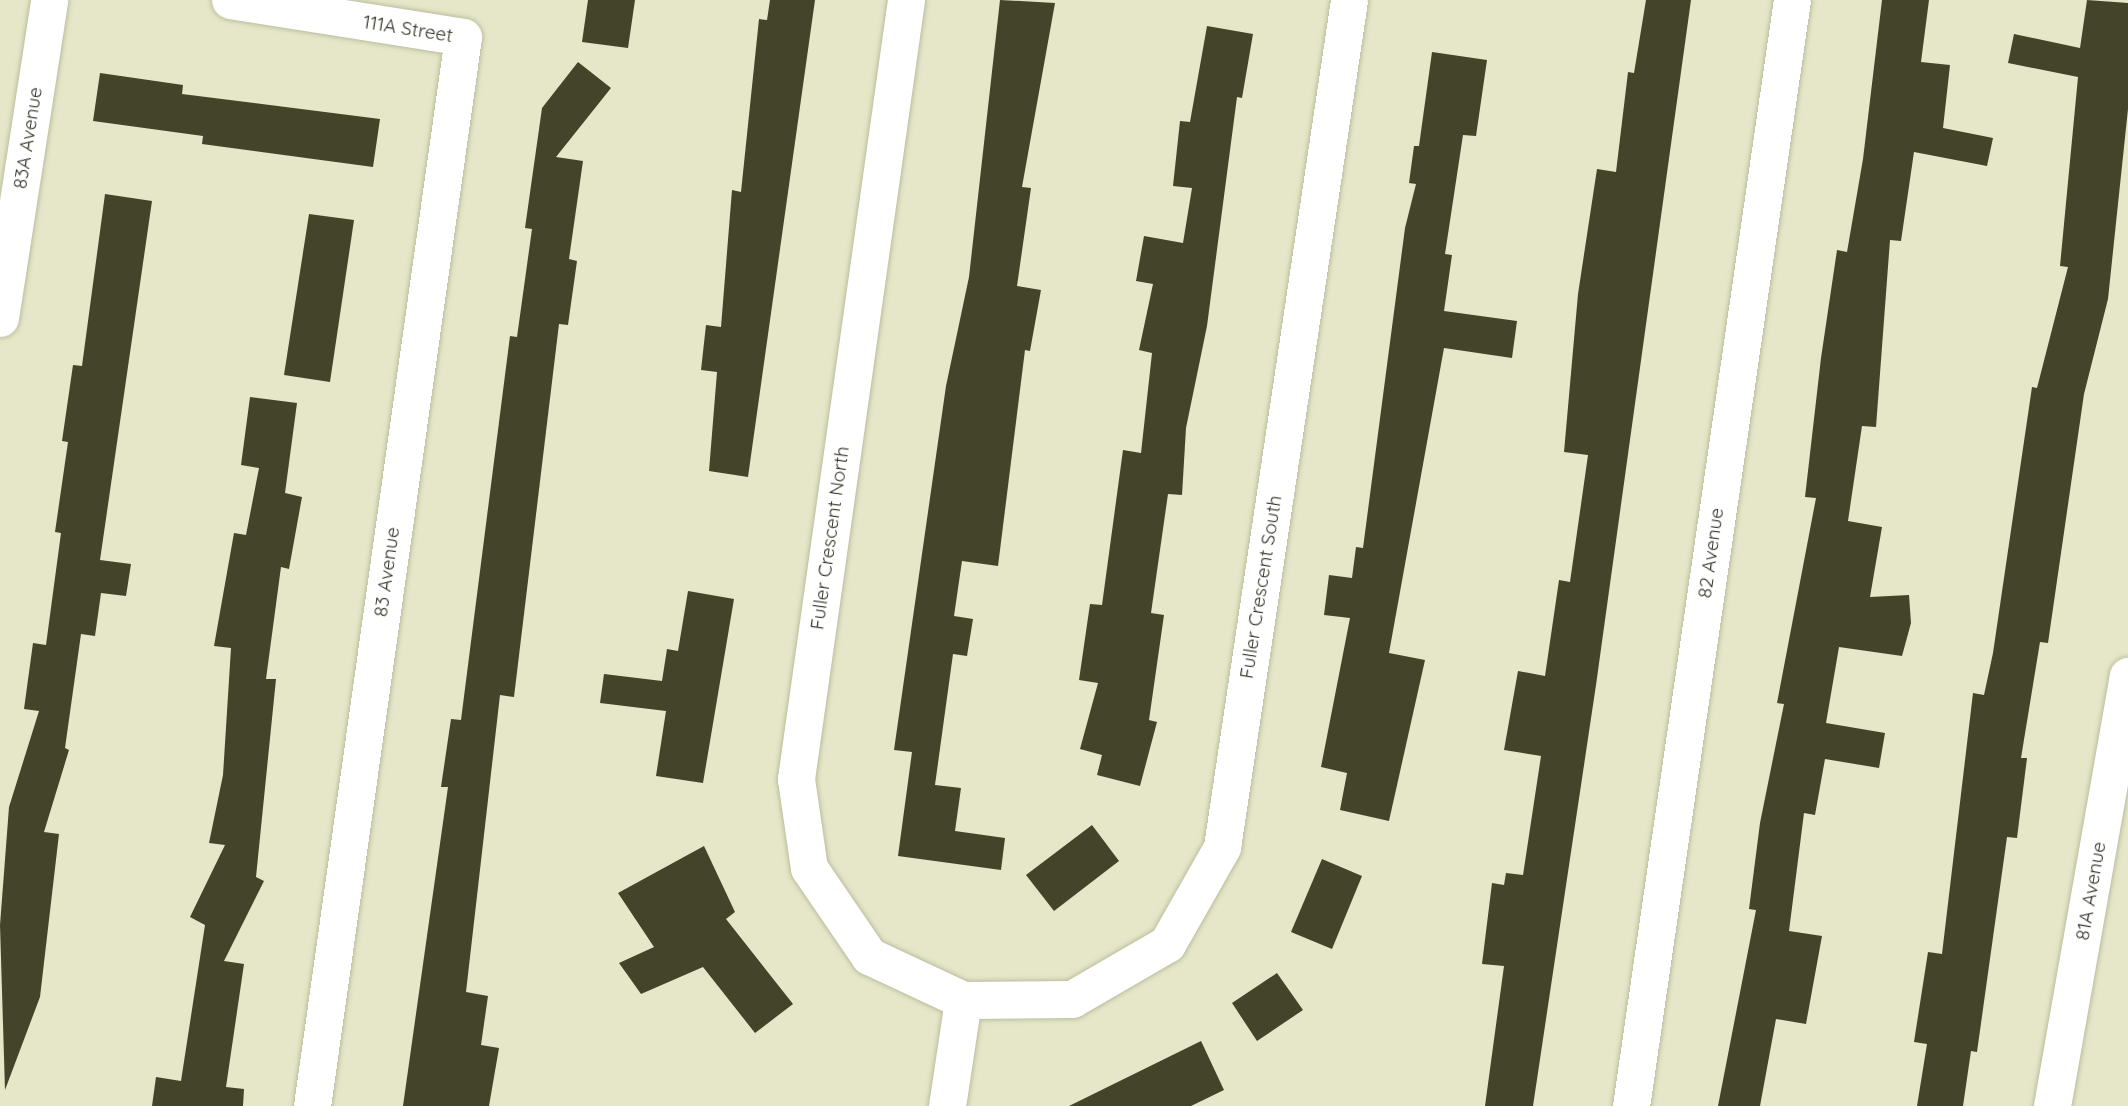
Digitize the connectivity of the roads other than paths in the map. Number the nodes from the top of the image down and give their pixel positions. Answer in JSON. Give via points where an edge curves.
{"nodes":[{"id":1,"x":49,"y":0,"type":"edge"},
{"id":2,"x":230,"y":0,"type":"edge"},
{"id":3,"x":906,"y":0,"type":"edge"},
{"id":4,"x":1349,"y":0,"type":"edge"},
{"id":5,"x":1792,"y":0,"type":"edge"},
{"id":6,"x":463,"y":37,"type":"joint"},
{"id":7,"x":0,"y":318,"type":"edge"},
{"id":8,"x":2128,"y":676,"type":"edge"},
{"id":9,"x":2122,"y":759,"type":"edge"},
{"id":10,"x":963,"y":1000,"type":"junction"},
{"id":11,"x":312,"y":1106,"type":"edge"},
{"id":12,"x":947,"y":1106,"type":"edge"},
{"id":13,"x":1631,"y":1106,"type":"edge"},
{"id":14,"x":2052,"y":1106,"type":"edge"}],
"edges":[{"from":1,"to":7,"type":"street","name":"83A Avenue"},
{"from":2,"to":6,"type":"street","name":"111A Street"},
{"from":3,"to":10,"type":"street","name":"Fuller Crescent North","via":[[796,779],[809,868],[869,956]]},
{"from":4,"to":10,"type":"street","name":"Fuller Crescent South","via":[[1222,846],[1167,944],[1072,999]]},
{"from":5,"to":13,"type":"street","name":"82 Avenue"},
{"from":6,"to":11,"type":"street","name":"83 Avenue"},
{"from":8,"to":9,"type":"street","name":"81A Avenue"},
{"from":9,"to":14,"type":"street","name":"81A Avenue"},
{"from":10,"to":12,"type":"street"}]}
